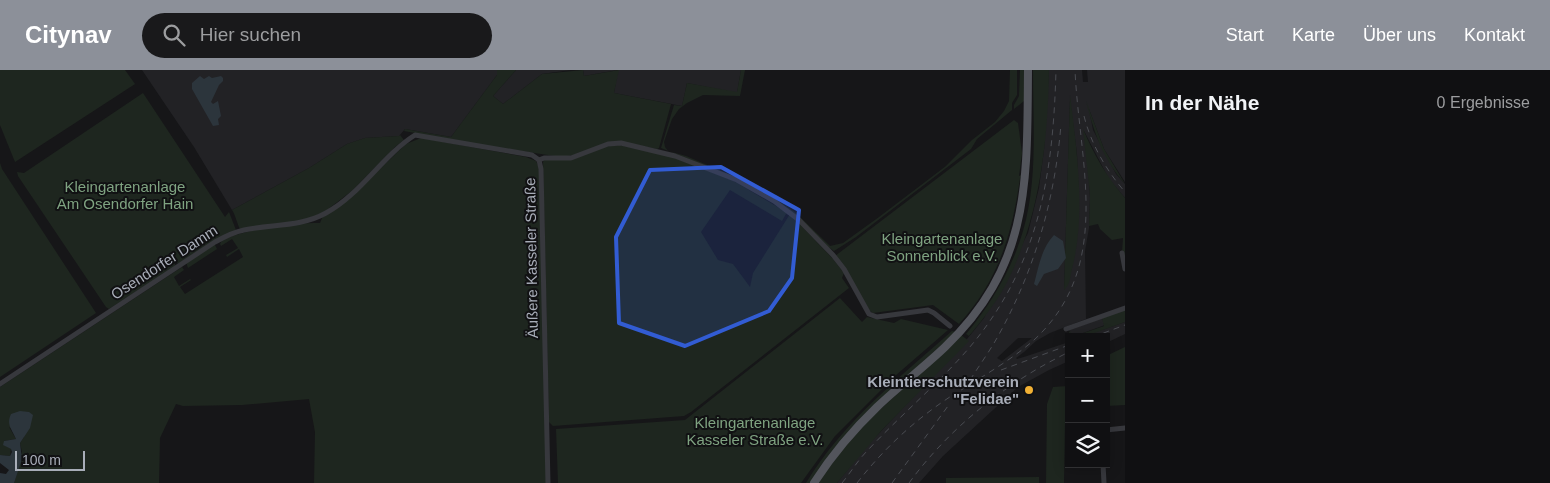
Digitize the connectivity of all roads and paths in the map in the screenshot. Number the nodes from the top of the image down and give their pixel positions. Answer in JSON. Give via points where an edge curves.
{"nodes":[{"id":1,"x":1028,"y":70,"type":"edge"},
{"id":2,"x":539,"y":160,"type":"junction"},
{"id":3,"x":1122,"y":253,"type":"dead end"},
{"id":4,"x":1125,"y":269,"type":"edge"},
{"id":5,"x":1125,"y":308,"type":"edge"},
{"id":6,"x":950,"y":326,"type":"dead end"},
{"id":7,"x":1066,"y":329,"type":"dead end"},
{"id":8,"x":0,"y":384,"type":"edge"},
{"id":9,"x":1125,"y":428,"type":"edge"},
{"id":10,"x":1110,"y":429,"type":"edge"},
{"id":11,"x":1103,"y":468,"type":"edge"},
{"id":12,"x":548,"y":483,"type":"edge"},
{"id":13,"x":814,"y":483,"type":"edge"},
{"id":14,"x":1104,"y":483,"type":"edge"}],
"edges":[{"from":1,"to":13,"type":"main road","via":[[1024,193],[1018,227],[998,276],[977,311],[958,334],[857,427]]},
{"from":2,"to":6,"type":"street","name":"Äußere Kasseler Straße","via":[[571,158],[608,144],[621,143],[659,151],[718,172],[774,202],[799,220],[844,269],[869,314],[877,317],[928,310]]},
{"from":2,"to":8,"type":"street","name":"Osendorfer Damm","via":[[532,155],[415,135],[328,212],[306,221],[238,232],[215,242]]},
{"from":2,"to":12,"type":"street","name":"Äußere Kasseler Straße"},
{"from":3,"to":4,"type":"street"},
{"from":5,"to":7,"type":"street"},
{"from":9,"to":10,"type":"street"},
{"from":11,"to":14,"type":"street"}]}
